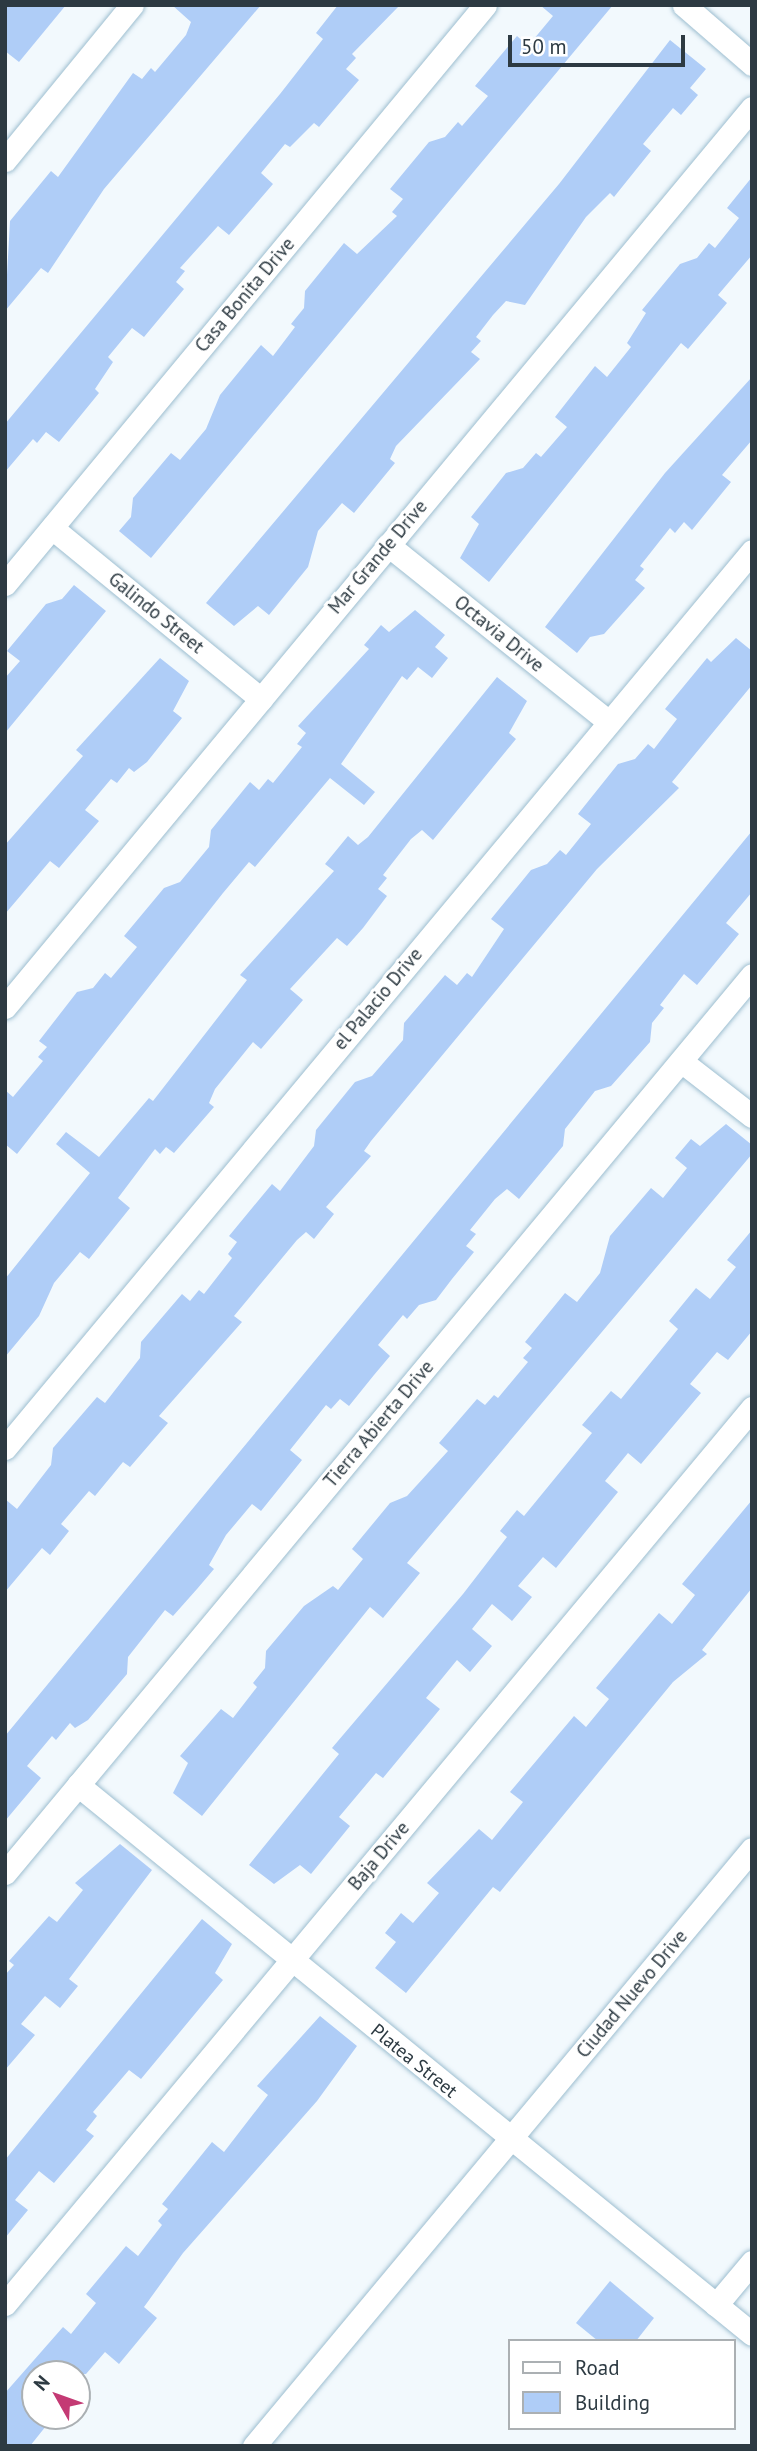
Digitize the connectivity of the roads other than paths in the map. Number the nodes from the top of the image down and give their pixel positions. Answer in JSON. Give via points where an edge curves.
{"nodes":[{"id":1,"x":132,"y":5,"type":"edge"},
{"id":2,"x":485,"y":5,"type":"edge"},
{"id":3,"x":684,"y":5,"type":"edge"},
{"id":4,"x":752,"y":64,"type":"edge"},
{"id":5,"x":752,"y":108,"type":"edge"},
{"id":6,"x":5,"y":160,"type":"edge"},
{"id":7,"x":52,"y":528,"type":"junction"},
{"id":8,"x":388,"y":545,"type":"junction"},
{"id":9,"x":752,"y":551,"type":"edge"},
{"id":10,"x":5,"y":584,"type":"edge"},
{"id":11,"x":261,"y":699,"type":"junction"},
{"id":12,"x":609,"y":722,"type":"junction"},
{"id":13,"x":752,"y":975,"type":"edge"},
{"id":14,"x":5,"y":1006,"type":"edge"},
{"id":15,"x":681,"y":1062,"type":"junction"},
{"id":16,"x":752,"y":1116,"type":"edge"},
{"id":17,"x":752,"y":1408,"type":"edge"},
{"id":18,"x":5,"y":1448,"type":"edge"},
{"id":19,"x":78,"y":1786,"type":"junction"},
{"id":20,"x":752,"y":1849,"type":"edge"},
{"id":21,"x":5,"y":1873,"type":"edge"},
{"id":22,"x":291,"y":1961,"type":"junction"},
{"id":23,"x":512,"y":2140,"type":"junction"},
{"id":24,"x":752,"y":2262,"type":"edge"},
{"id":25,"x":5,"y":2304,"type":"edge"},
{"id":26,"x":716,"y":2305,"type":"junction"},
{"id":27,"x":752,"y":2334,"type":"edge"},
{"id":28,"x":254,"y":2446,"type":"edge"}],
"edges":[{"from":1,"to":6,"type":"street"},
{"from":2,"to":7,"type":"street","name":"Casa Bonita Drive"},
{"from":3,"to":4,"type":"street"},
{"from":5,"to":8,"type":"street","name":"Mar Grande Drive"},
{"from":7,"to":10,"type":"street","name":"Casa Bonita Drive"},
{"from":7,"to":11,"type":"street","name":"Galindo Street"},
{"from":8,"to":11,"type":"street","name":"Mar Grande Drive"},
{"from":8,"to":12,"type":"street","name":"Octavia Drive"},
{"from":9,"to":12,"type":"street","name":"el Palacio Drive"},
{"from":11,"to":14,"type":"street","name":"Mar Grande Drive"},
{"from":12,"to":18,"type":"street","name":"el Palacio Drive"},
{"from":13,"to":15,"type":"street","name":"Tierra Abierta Drive"},
{"from":15,"to":16,"type":"street"},
{"from":15,"to":19,"type":"street","name":"Tierra Abierta Drive"},
{"from":17,"to":22,"type":"street","name":"Baja Drive"},
{"from":19,"to":21,"type":"street","name":"Tierra Abierta Drive"},
{"from":19,"to":22,"type":"street","name":"Platea Street"},
{"from":20,"to":23,"type":"street","name":"Ciudad Nuevo Drive"},
{"from":22,"to":23,"type":"street","name":"Platea Street"},
{"from":22,"to":25,"type":"street","name":"Baja Drive"},
{"from":23,"to":26,"type":"street","name":"Platea Street"},
{"from":23,"to":28,"type":"street","name":"Ciudad Nuevo Drive"},
{"from":24,"to":26,"type":"street"},
{"from":26,"to":27,"type":"street","name":"Platea Street"}]}
